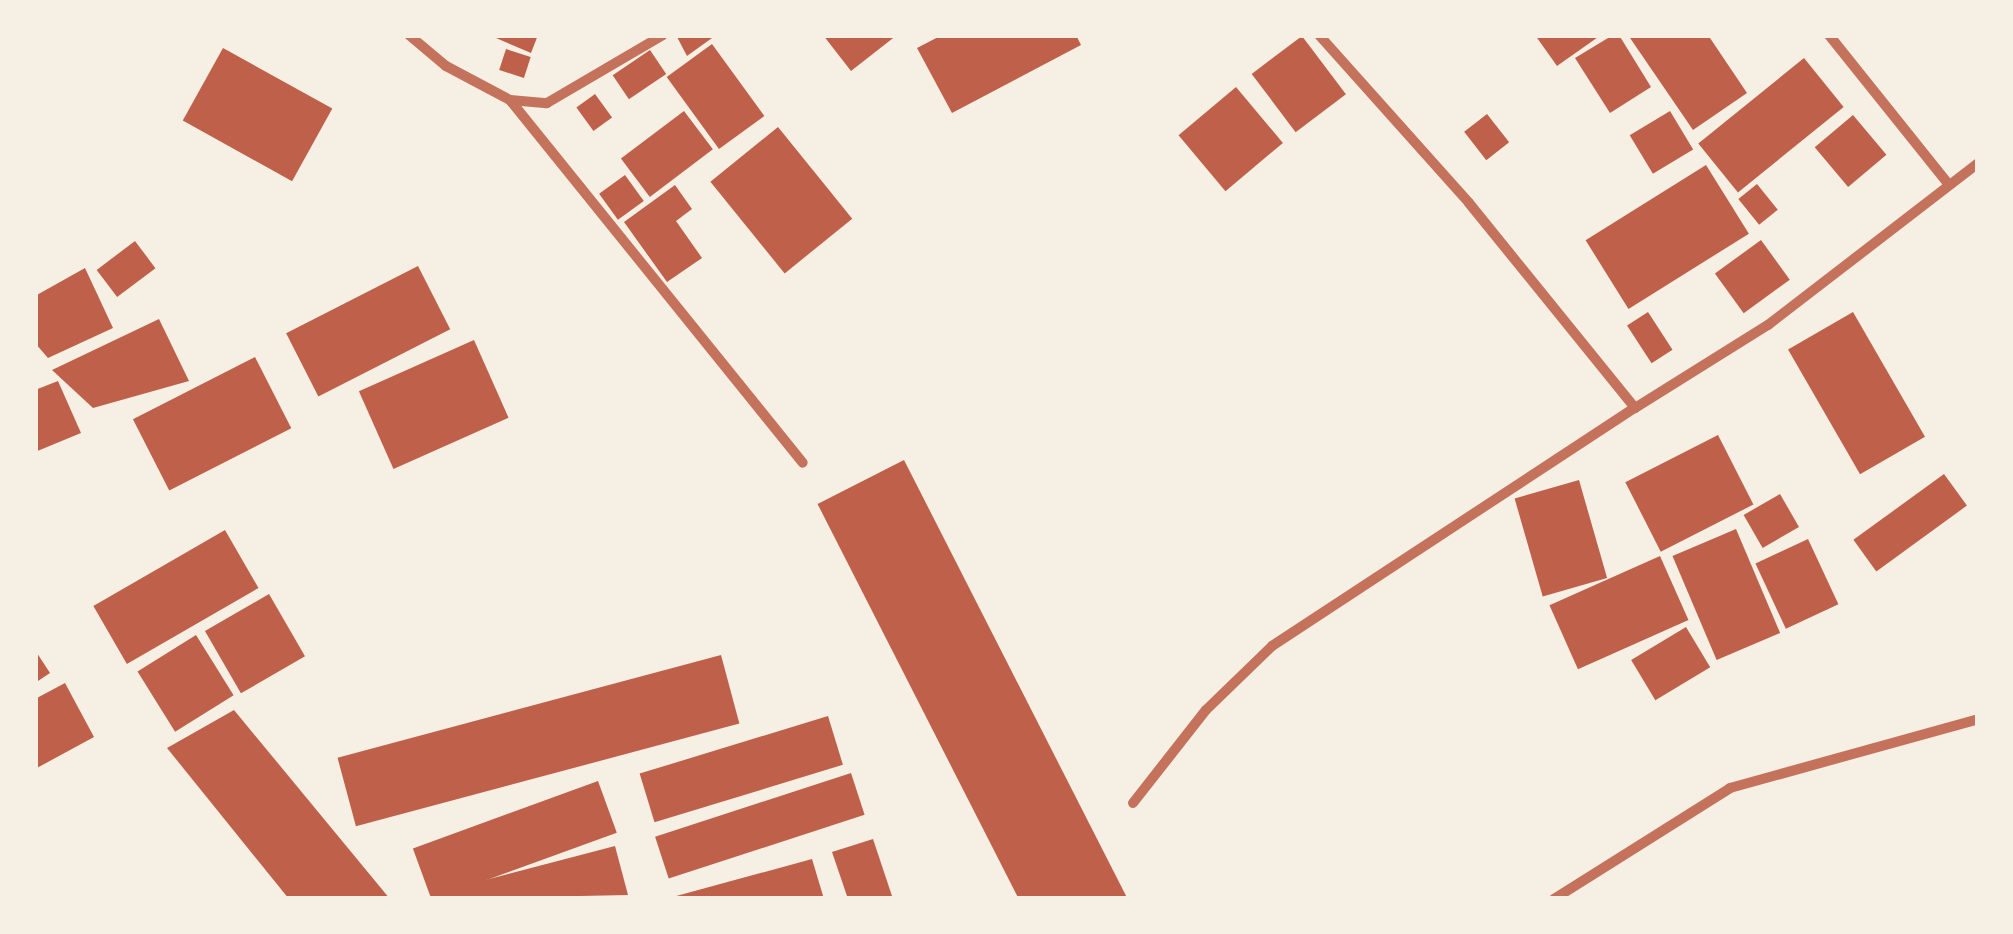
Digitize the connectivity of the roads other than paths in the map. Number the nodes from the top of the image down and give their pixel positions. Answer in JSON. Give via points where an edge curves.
{"nodes":[{"id":1,"x":409,"y":35,"type":"edge"},
{"id":2,"x":663,"y":35,"type":"edge"},
{"id":3,"x":1319,"y":35,"type":"edge"},
{"id":4,"x":1829,"y":35,"type":"edge"},
{"id":5,"x":510,"y":100,"type":"junction"},
{"id":6,"x":1978,"y":162,"type":"edge"},
{"id":7,"x":1949,"y":185,"type":"junction"},
{"id":8,"x":1635,"y":408,"type":"junction"},
{"id":9,"x":803,"y":463,"type":"dead end"},
{"id":10,"x":1978,"y":719,"type":"edge"},
{"id":11,"x":1134,"y":804,"type":"dead end"},
{"id":12,"x":1554,"y":899,"type":"edge"}],
"edges":[{"from":1,"to":5,"type":"street","via":[[446,66]]},
{"from":2,"to":5,"type":"street","via":[[548,104]]},
{"from":3,"to":8,"type":"street","via":[[1469,203]]},
{"from":4,"to":7,"type":"street"},
{"from":5,"to":9,"type":"street"},
{"from":6,"to":7,"type":"street"},
{"from":7,"to":8,"type":"street","via":[[1768,325]]},
{"from":8,"to":11,"type":"street","via":[[1272,646],[1206,710]]},
{"from":10,"to":12,"type":"street","via":[[1730,788]]}]}
